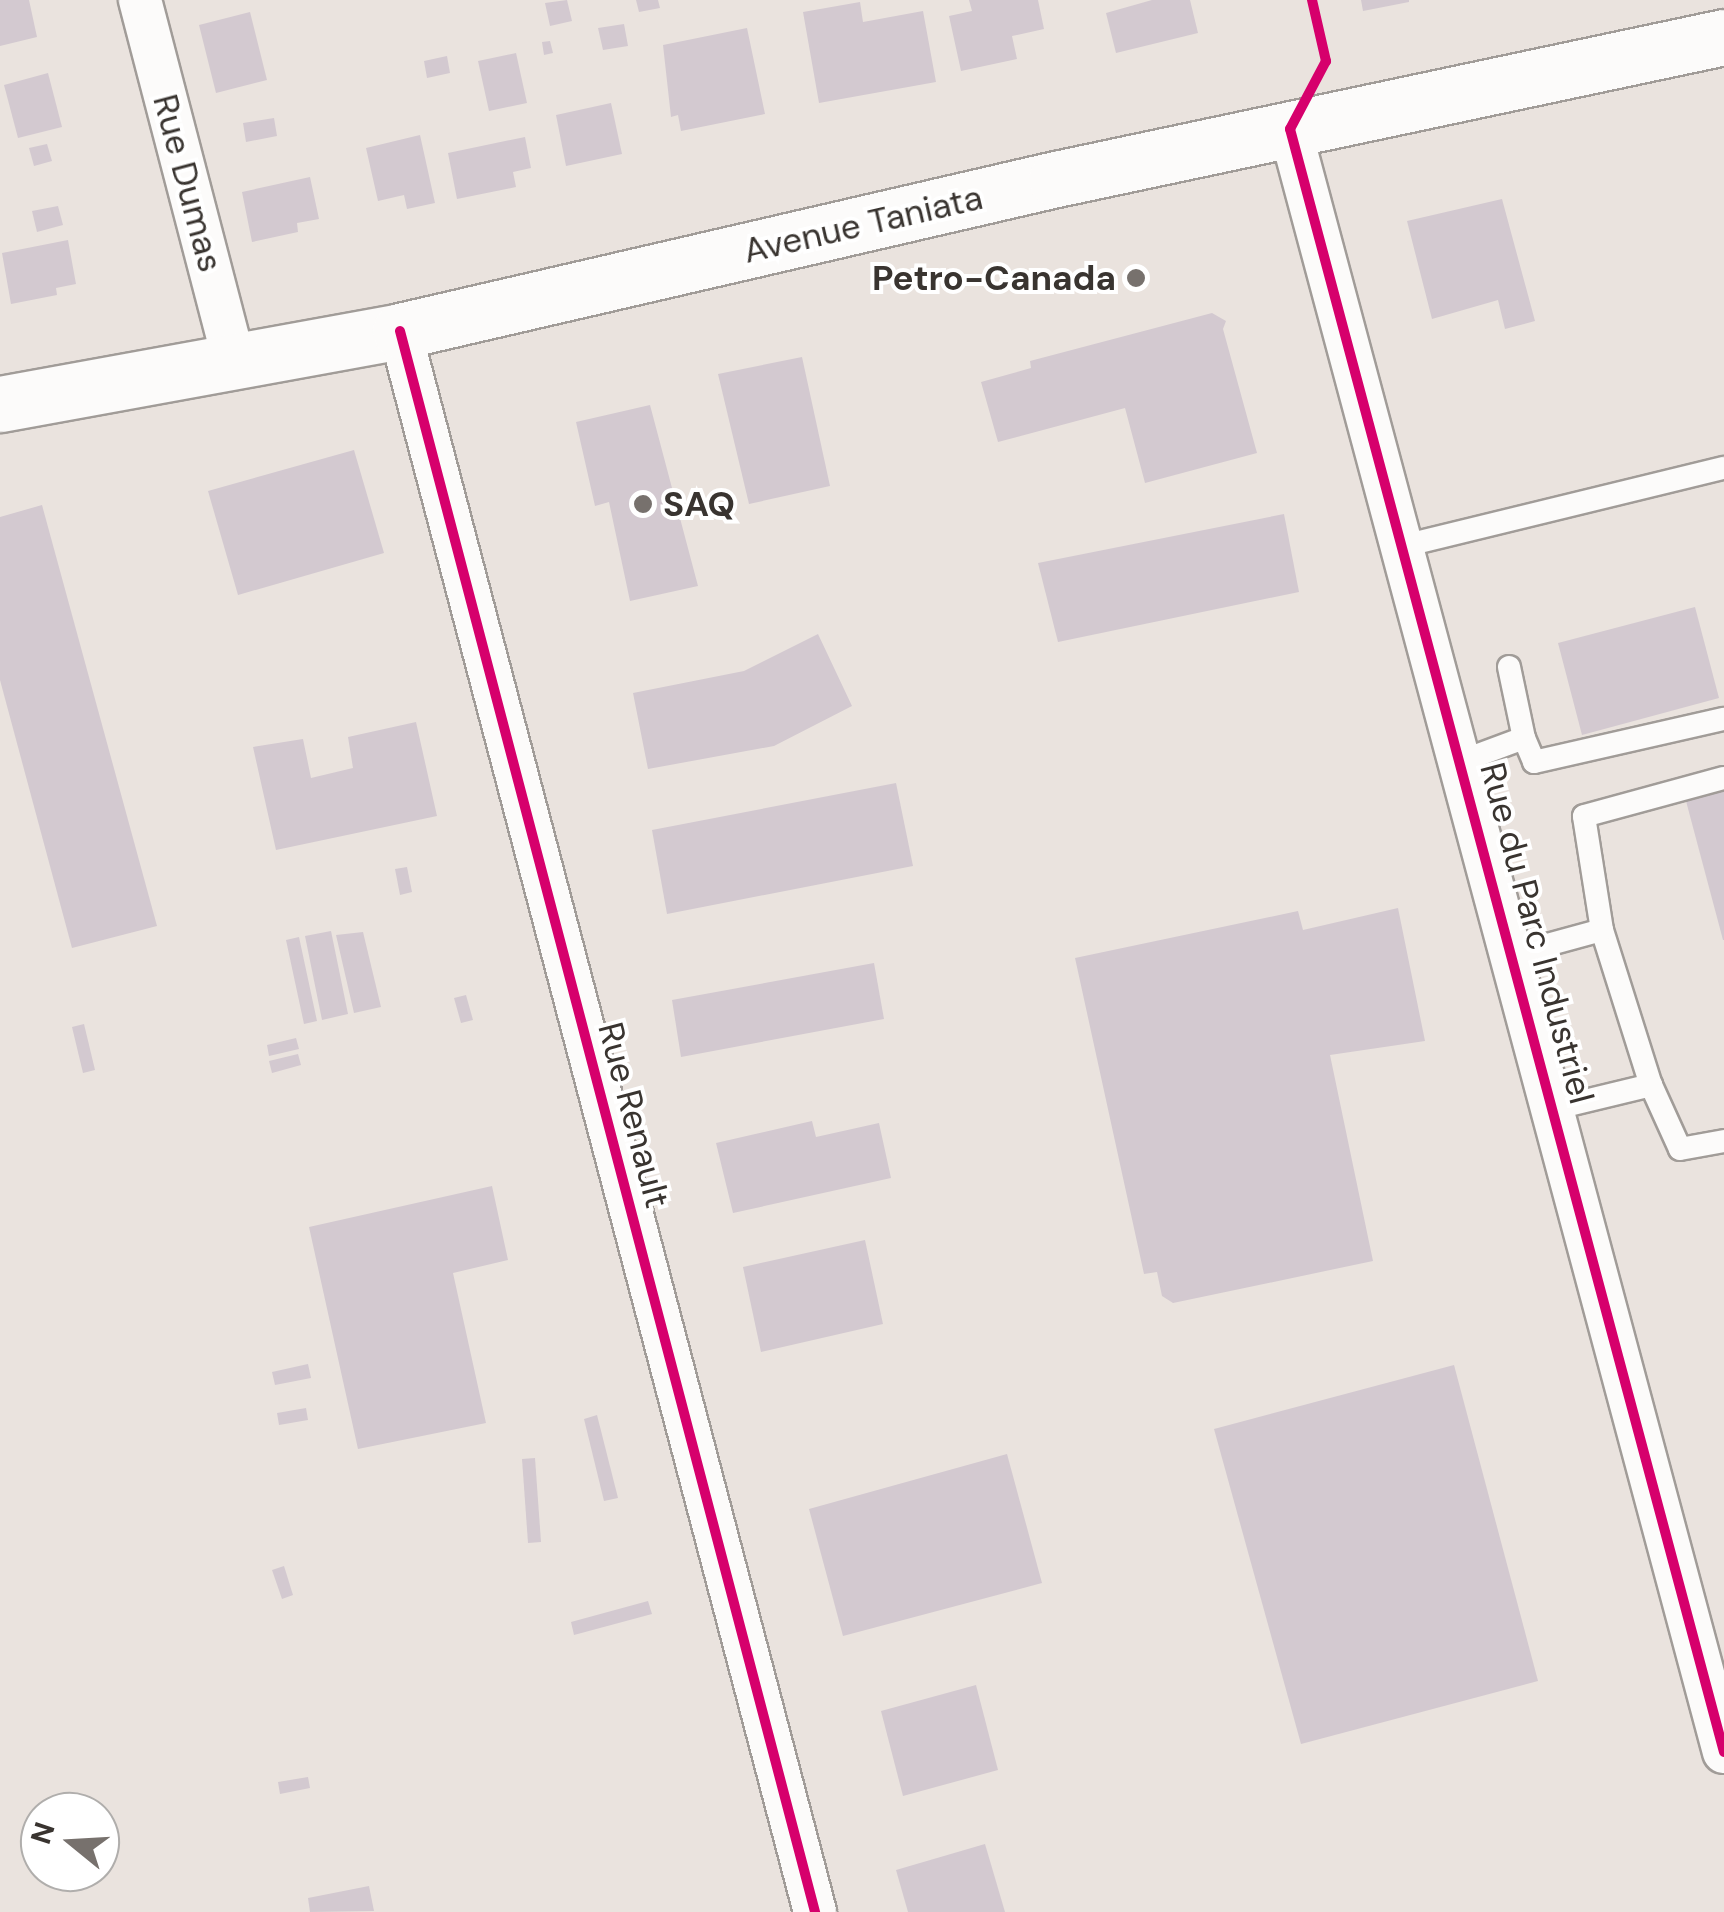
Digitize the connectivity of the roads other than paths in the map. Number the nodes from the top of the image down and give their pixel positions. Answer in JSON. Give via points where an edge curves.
{"nodes":[{"id":1,"x":140,"y":0,"type":"edge"},
{"id":2,"x":1724,"y":36,"type":"edge"},
{"id":3,"x":1290,"y":129,"type":"junction"},
{"id":4,"x":400,"y":332,"type":"junction"},
{"id":5,"x":235,"y":365,"type":"junction"},
{"id":6,"x":0,"y":404,"type":"edge"},
{"id":7,"x":1724,"y":468,"type":"edge"},
{"id":8,"x":1403,"y":546,"type":"junction"},
{"id":9,"x":1509,"y":666,"type":"dead end"},
{"id":10,"x":1724,"y":719,"type":"edge"},
{"id":11,"x":1524,"y":738,"type":"junction"},
{"id":12,"x":1462,"y":761,"type":"junction"},
{"id":13,"x":1724,"y":778,"type":"edge"},
{"id":14,"x":1602,"y":930,"type":"junction"},
{"id":15,"x":1514,"y":954,"type":"junction"},
{"id":16,"x":1651,"y":1084,"type":"junction"},
{"id":17,"x":1556,"y":1108,"type":"junction"},
{"id":18,"x":1724,"y":1141,"type":"edge"},
{"id":19,"x":1724,"y":1752,"type":"edge"},
{"id":20,"x":815,"y":1912,"type":"edge"}],
"edges":[{"from":1,"to":5,"type":"street","name":"Rue Dumas"},
{"from":2,"to":3,"type":"main road","name":"Avenue Taniata"},
{"from":3,"to":4,"type":"main road","name":"Avenue Taniata"},
{"from":3,"to":8,"type":"street","name":"Rue du Parc Industriel"},
{"from":4,"to":5,"type":"main road","name":"Avenue Taniata"},
{"from":4,"to":20,"type":"street","name":"Rue Renault"},
{"from":5,"to":6,"type":"main road","name":"Avenue Taniata"},
{"from":7,"to":8,"type":"lane"},
{"from":8,"to":12,"type":"street","name":"Rue du Parc Industriel"},
{"from":9,"to":11,"type":"lane"},
{"from":10,"to":11,"type":"lane","via":[[1534,762]]},
{"from":11,"to":12,"type":"lane"},
{"from":12,"to":15,"type":"street","name":"Rue du Parc Industriel"},
{"from":13,"to":14,"type":"lane","via":[[1584,816]]},
{"from":14,"to":15,"type":"lane"},
{"from":14,"to":16,"type":"lane"},
{"from":15,"to":17,"type":"street","name":"Rue du Parc Industriel"},
{"from":16,"to":17,"type":"lane"},
{"from":16,"to":18,"type":"lane","via":[[1680,1149]]},
{"from":17,"to":19,"type":"street","name":"Rue du Parc Industriel"}]}
